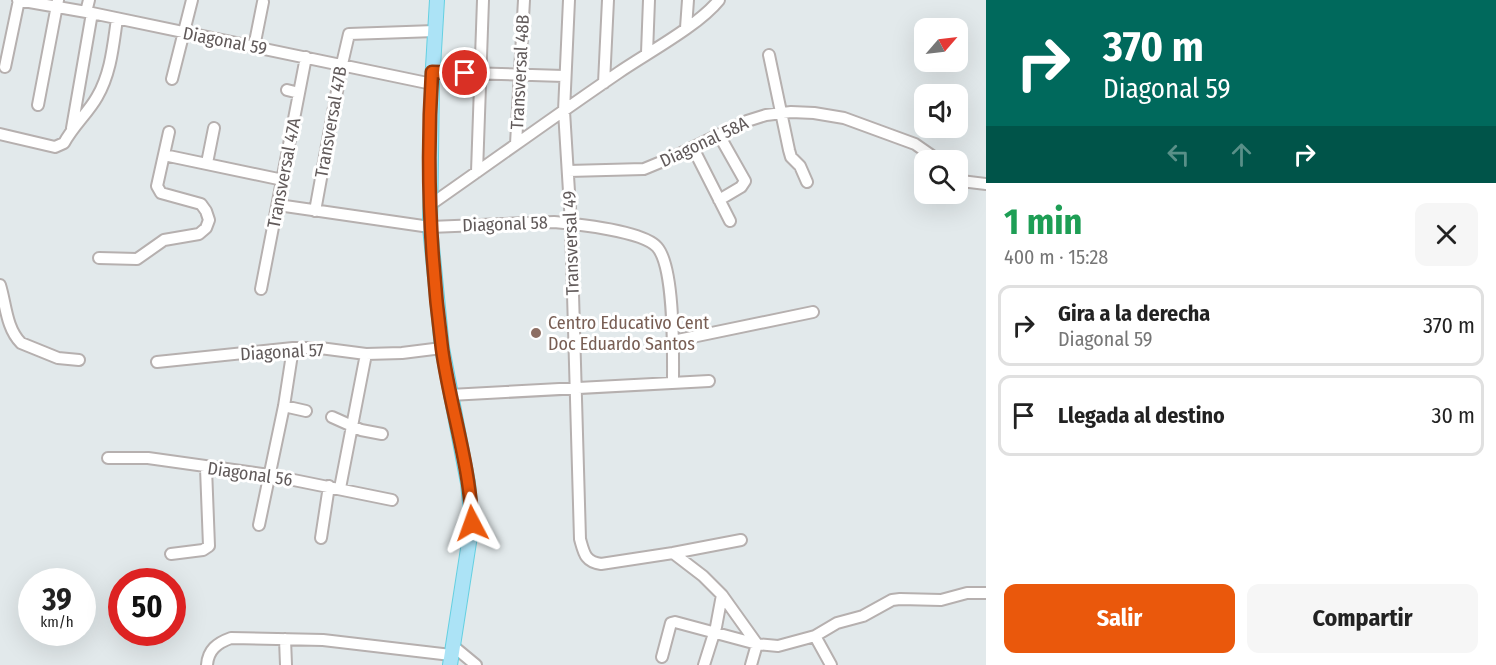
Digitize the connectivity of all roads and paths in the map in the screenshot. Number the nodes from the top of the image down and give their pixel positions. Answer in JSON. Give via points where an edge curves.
{"nodes":[{"id":1,"x":18,"y":0,"type":"edge"},
{"id":2,"x":89,"y":0,"type":"edge"},
{"id":3,"x":192,"y":0,"type":"edge"},
{"id":4,"x":437,"y":0,"type":"edge"},
{"id":5,"x":483,"y":0,"type":"edge"},
{"id":6,"x":525,"y":0,"type":"edge"},
{"id":7,"x":569,"y":0,"type":"edge"},
{"id":8,"x":608,"y":0,"type":"edge"},
{"id":9,"x":649,"y":0,"type":"edge"},
{"id":10,"x":688,"y":0,"type":"edge"},
{"id":11,"x":719,"y":0,"type":"edge"},
{"id":12,"x":34,"y":1,"type":"edge"},
{"id":13,"x":263,"y":2,"type":"dead end"},
{"id":14,"x":57,"y":3,"type":"edge"},
{"id":15,"x":89,"y":13,"type":"junction"},
{"id":16,"x":117,"y":19,"type":"junction"},
{"id":17,"x":686,"y":28,"type":"junction"},
{"id":18,"x":435,"y":31,"type":"junction"},
{"id":19,"x":185,"y":33,"type":"junction"},
{"id":20,"x":254,"y":47,"type":"junction"},
{"id":21,"x":647,"y":53,"type":"junction"},
{"id":22,"x":769,"y":55,"type":"dead end"},
{"id":23,"x":306,"y":57,"type":"junction"},
{"id":24,"x":342,"y":64,"type":"junction"},
{"id":25,"x":5,"y":67,"type":"dead end"},
{"id":26,"x":481,"y":73,"type":"junction"},
{"id":27,"x":520,"y":74,"type":"junction"},
{"id":28,"x":564,"y":76,"type":"junction"},
{"id":29,"x":432,"y":78,"type":"junction"},
{"id":30,"x":172,"y":79,"type":"dead end"},
{"id":31,"x":604,"y":83,"type":"junction"},
{"id":32,"x":287,"y":90,"type":"dead end"},
{"id":33,"x":299,"y":93,"type":"junction"},
{"id":34,"x":38,"y":105,"type":"dead end"},
{"id":35,"x":564,"y":111,"type":"junction"},
{"id":36,"x":782,"y":113,"type":"junction"},
{"id":37,"x":72,"y":128,"type":"junction"},
{"id":38,"x":214,"y":128,"type":"dead end"},
{"id":39,"x":169,"y":132,"type":"dead end"},
{"id":40,"x":0,"y":134,"type":"edge"},
{"id":41,"x":719,"y":135,"type":"junction"},
{"id":42,"x":516,"y":144,"type":"junction"},
{"id":43,"x":693,"y":148,"type":"junction"},
{"id":44,"x":924,"y":150,"type":"edge"},
{"id":45,"x":164,"y":155,"type":"junction"},
{"id":46,"x":207,"y":163,"type":"junction"},
{"id":47,"x":568,"y":171,"type":"junction"},
{"id":48,"x":477,"y":172,"type":"junction"},
{"id":49,"x":283,"y":180,"type":"junction"},
{"id":50,"x":807,"y":182,"type":"dead end"},
{"id":51,"x":968,"y":183,"type":"edge"},
{"id":52,"x":986,"y":184,"type":"edge"},
{"id":53,"x":719,"y":200,"type":"junction"},
{"id":54,"x":278,"y":205,"type":"junction"},
{"id":55,"x":430,"y":205,"type":"junction"},
{"id":56,"x":315,"y":211,"type":"junction"},
{"id":57,"x":730,"y":221,"type":"dead end"},
{"id":58,"x":571,"y":224,"type":"junction"},
{"id":59,"x":430,"y":227,"type":"junction"},
{"id":60,"x":99,"y":258,"type":"dead end"},
{"id":61,"x":0,"y":285,"type":"edge"},
{"id":62,"x":261,"y":289,"type":"dead end"},
{"id":63,"x":813,"y":312,"type":"dead end"},
{"id":64,"x":673,"y":341,"type":"junction"},
{"id":65,"x":293,"y":348,"type":"junction"},
{"id":66,"x":442,"y":348,"type":"junction"},
{"id":67,"x":366,"y":354,"type":"junction"},
{"id":68,"x":79,"y":360,"type":"dead end"},
{"id":69,"x":157,"y":362,"type":"dead end"},
{"id":70,"x":709,"y":381,"type":"dead end"},
{"id":71,"x":673,"y":383,"type":"junction"},
{"id":72,"x":577,"y":388,"type":"junction"},
{"id":73,"x":450,"y":395,"type":"junction"},
{"id":74,"x":284,"y":406,"type":"junction"},
{"id":75,"x":306,"y":411,"type":"dead end"},
{"id":76,"x":332,"y":417,"type":"dead end"},
{"id":77,"x":351,"y":424,"type":"junction"},
{"id":78,"x":382,"y":434,"type":"dead end"},
{"id":79,"x":108,"y":458,"type":"dead end"},
{"id":80,"x":206,"y":468,"type":"junction"},
{"id":81,"x":269,"y":475,"type":"junction"},
{"id":82,"x":335,"y":487,"type":"junction"},
{"id":83,"x":392,"y":500,"type":"dead end"},
{"id":84,"x":259,"y":525,"type":"dead end"},
{"id":85,"x":321,"y":538,"type":"dead end"},
{"id":86,"x":741,"y":540,"type":"dead end"},
{"id":87,"x":673,"y":553,"type":"junction"},
{"id":88,"x":171,"y":554,"type":"dead end"},
{"id":89,"x":986,"y":593,"type":"edge"},
{"id":90,"x":722,"y":595,"type":"junction"},
{"id":91,"x":713,"y":633,"type":"junction"},
{"id":92,"x":812,"y":637,"type":"junction"},
{"id":93,"x":285,"y":639,"type":"junction"},
{"id":94,"x":757,"y":644,"type":"junction"},
{"id":95,"x":451,"y":656,"type":"edge"},
{"id":96,"x":662,"y":657,"type":"dead end"},
{"id":97,"x":207,"y":665,"type":"edge"},
{"id":98,"x":286,"y":665,"type":"edge"},
{"id":99,"x":476,"y":665,"type":"edge"},
{"id":100,"x":704,"y":665,"type":"edge"},
{"id":101,"x":751,"y":665,"type":"edge"},
{"id":102,"x":831,"y":665,"type":"edge"}],
"edges":[{"from":1,"to":12,"type":"street","name":"Diagonal 59"},
{"from":1,"to":25,"type":"street"},
{"from":2,"to":15,"type":"street"},
{"from":3,"to":19,"type":"street"},
{"from":4,"to":18,"type":"main road"},
{"from":5,"to":26,"type":"street"},
{"from":6,"to":27,"type":"street","name":"Transversal 48B"},
{"from":7,"to":28,"type":"street","name":"Transversal 49"},
{"from":8,"to":31,"type":"street"},
{"from":9,"to":21,"type":"street"},
{"from":10,"to":17,"type":"street"},
{"from":11,"to":17,"type":"street","name":"Diagonal 58"},
{"from":12,"to":14,"type":"street","name":"Diagonal 59"},
{"from":13,"to":20,"type":"street"},
{"from":14,"to":15,"type":"street","name":"Diagonal 59"},
{"from":14,"to":34,"type":"street"},
{"from":15,"to":16,"type":"street","name":"Diagonal 59"},
{"from":15,"to":37,"type":"street"},
{"from":16,"to":19,"type":"street","name":"Diagonal 59"},
{"from":16,"to":37,"type":"street","via":[[107,77],[96,99]]},
{"from":17,"to":21,"type":"street","name":"Diagonal 58"},
{"from":18,"to":24,"type":"street","name":"Transversal 47B","via":[[349,34]]},
{"from":18,"to":29,"type":"main road"},
{"from":19,"to":20,"type":"street","name":"Diagonal 59"},
{"from":19,"to":30,"type":"street"},
{"from":20,"to":23,"type":"street","name":"Diagonal 59"},
{"from":21,"to":31,"type":"street","name":"Diagonal 58"},
{"from":22,"to":36,"type":"street"},
{"from":23,"to":24,"type":"street","name":"Diagonal 59"},
{"from":23,"to":33,"type":"street","name":"Transversal 47A"},
{"from":24,"to":29,"type":"street","name":"Diagonal 59"},
{"from":24,"to":56,"type":"street","name":"Transversal 47B"},
{"from":26,"to":27,"type":"street","name":"Diagonal 59"},
{"from":26,"to":29,"type":"street","name":"Diagonal 59"},
{"from":26,"to":48,"type":"street"},
{"from":27,"to":28,"type":"street","name":"Diagonal 59"},
{"from":27,"to":42,"type":"street","name":"Transversal 48B"},
{"from":28,"to":35,"type":"street","name":"Transversal 49"},
{"from":29,"to":55,"type":"main road"},
{"from":31,"to":35,"type":"street","name":"Diagonal 58"},
{"from":32,"to":33,"type":"street"},
{"from":33,"to":49,"type":"street","name":"Transversal 47A"},
{"from":35,"to":42,"type":"street","name":"Diagonal 58"},
{"from":35,"to":47,"type":"street","name":"Transversal 49"},
{"from":36,"to":41,"type":"street","name":"Diagonal 58A","via":[[747,121]]},
{"from":36,"to":44,"type":"street","name":"Diagonal 58A","via":[[844,118]]},
{"from":36,"to":50,"type":"street","via":[[791,157]]},
{"from":37,"to":40,"type":"street","via":[[64,143],[55,147]]},
{"from":38,"to":46,"type":"street"},
{"from":39,"to":45,"type":"street"},
{"from":41,"to":43,"type":"street","name":"Diagonal 58A"},
{"from":41,"to":53,"type":"street","via":[[745,181]]},
{"from":42,"to":48,"type":"street","name":"Diagonal 58"},
{"from":43,"to":47,"type":"street","name":"Diagonal 58A","via":[[644,169]]},
{"from":43,"to":53,"type":"street"},
{"from":45,"to":46,"type":"street"},
{"from":45,"to":60,"type":"street","via":[[156,186],[161,193],[201,204],[209,220],[206,228],[199,234],[164,240],[137,259]]},
{"from":46,"to":49,"type":"street"},
{"from":47,"to":58,"type":"street","name":"Transversal 49"},
{"from":48,"to":55,"type":"street","name":"Diagonal 58"},
{"from":49,"to":54,"type":"street","name":"Transversal 47A"},
{"from":51,"to":52,"type":"street"},
{"from":53,"to":57,"type":"street"},
{"from":54,"to":56,"type":"street","name":"Diagonal 58"},
{"from":54,"to":62,"type":"street","name":"Transversal 47A"},
{"from":55,"to":59,"type":"main road"},
{"from":56,"to":59,"type":"street","name":"Diagonal 58"},
{"from":58,"to":59,"type":"street","name":"Diagonal 58"},
{"from":58,"to":64,"type":"street","name":"Diagonal 58","via":[[632,234],[657,247],[667,271]]},
{"from":58,"to":72,"type":"street","name":"Transversal 49"},
{"from":59,"to":66,"type":"main road"},
{"from":61,"to":68,"type":"street","via":[[8,319],[21,343],[58,358]]},
{"from":63,"to":64,"type":"street"},
{"from":64,"to":71,"type":"street"},
{"from":65,"to":67,"type":"street","name":"Diagonal 57"},
{"from":65,"to":69,"type":"street","name":"Diagonal 57"},
{"from":65,"to":74,"type":"street"},
{"from":66,"to":67,"type":"street","name":"Diagonal 57"},
{"from":66,"to":73,"type":"main road"},
{"from":67,"to":77,"type":"street"},
{"from":70,"to":71,"type":"street"},
{"from":71,"to":72,"type":"street"},
{"from":72,"to":73,"type":"street"},
{"from":72,"to":87,"type":"street","name":"Transversal 49","via":[[580,538],[586,558],[601,564]]},
{"from":73,"to":95,"type":"main road","via":[[472,523]]},
{"from":74,"to":75,"type":"street"},
{"from":74,"to":81,"type":"street"},
{"from":76,"to":77,"type":"street"},
{"from":77,"to":78,"type":"street"},
{"from":77,"to":82,"type":"street"},
{"from":79,"to":80,"type":"street","name":"Diagonal 56","via":[[148,458]]},
{"from":80,"to":81,"type":"street","name":"Diagonal 56"},
{"from":80,"to":88,"type":"street","via":[[210,543],[207,549]]},
{"from":81,"to":82,"type":"street","name":"Diagonal 56"},
{"from":81,"to":84,"type":"street"},
{"from":82,"to":83,"type":"street","name":"Diagonal 56"},
{"from":82,"to":85,"type":"street"},
{"from":86,"to":87,"type":"street"},
{"from":87,"to":90,"type":"street"},
{"from":89,"to":92,"type":"street","via":[[941,600],[892,600]]},
{"from":90,"to":91,"type":"street"},
{"from":90,"to":94,"type":"street"},
{"from":91,"to":94,"type":"street"},
{"from":91,"to":96,"type":"street","via":[[671,623]]},
{"from":91,"to":100,"type":"street"},
{"from":92,"to":94,"type":"street","via":[[778,646]]},
{"from":92,"to":102,"type":"street"},
{"from":93,"to":95,"type":"street"},
{"from":93,"to":97,"type":"street","via":[[231,638],[212,649]]},
{"from":93,"to":98,"type":"street"},
{"from":94,"to":101,"type":"street"},
{"from":95,"to":99,"type":"street"}]}
